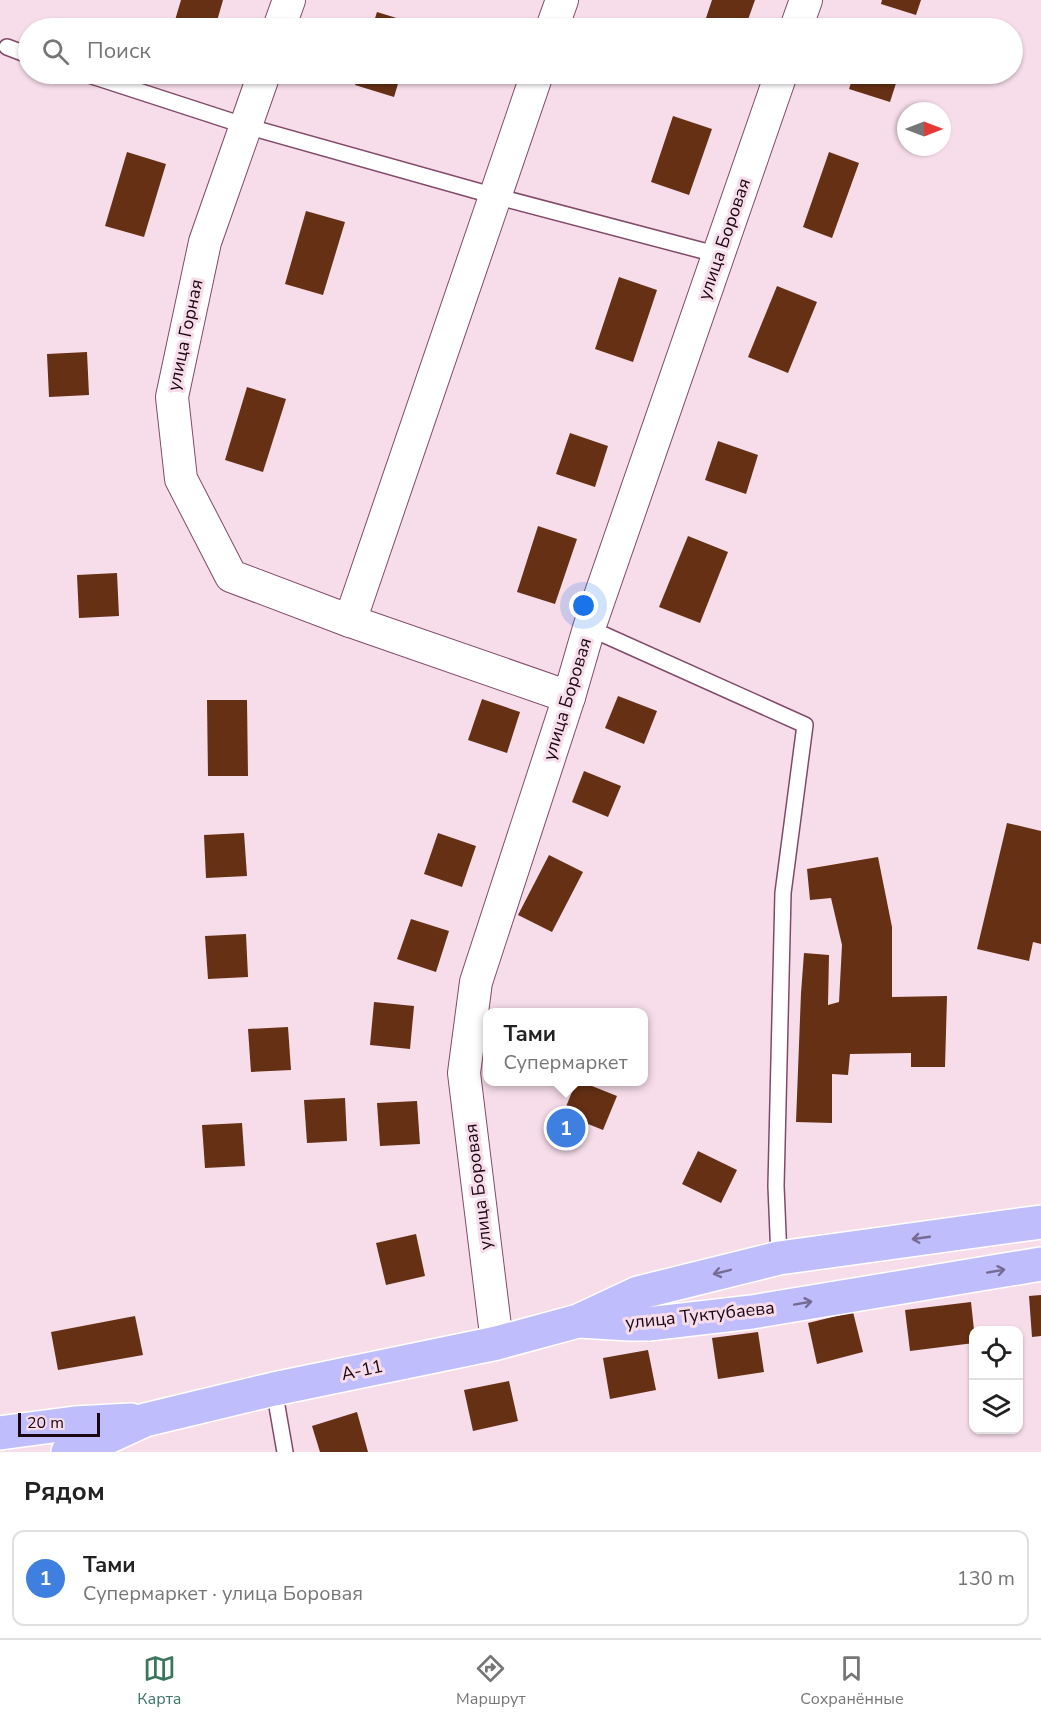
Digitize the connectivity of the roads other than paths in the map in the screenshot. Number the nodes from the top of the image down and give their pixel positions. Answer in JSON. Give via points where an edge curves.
{"nodes":[{"id":1,"x":289,"y":0,"type":"edge"},
{"id":2,"x":562,"y":0,"type":"edge"},
{"id":3,"x":806,"y":0,"type":"edge"},
{"id":4,"x":283,"y":18,"type":"edge"},
{"id":5,"x":556,"y":18,"type":"edge"},
{"id":6,"x":800,"y":18,"type":"edge"},
{"id":7,"x":7,"y":47,"type":"dead end"},
{"id":8,"x":18,"y":51,"type":"edge"},
{"id":9,"x":117,"y":84,"type":"edge"},
{"id":10,"x":261,"y":84,"type":"edge"},
{"id":11,"x":534,"y":84,"type":"edge"},
{"id":12,"x":778,"y":84,"type":"edge"},
{"id":13,"x":246,"y":126,"type":"junction"},
{"id":14,"x":495,"y":196,"type":"junction"},
{"id":15,"x":719,"y":255,"type":"junction"},
{"id":16,"x":350,"y":621,"type":"junction"},
{"id":17,"x":590,"y":628,"type":"junction"},
{"id":18,"x":569,"y":697,"type":"junction"},
{"id":19,"x":1041,"y":1222,"type":"edge"},
{"id":20,"x":779,"y":1258,"type":"junction"},
{"id":21,"x":1041,"y":1264,"type":"edge"},
{"id":22,"x":578,"y":1321,"type":"junction"},
{"id":23,"x":497,"y":1343,"type":"junction"},
{"id":24,"x":274,"y":1389,"type":"junction"},
{"id":25,"x":145,"y":1420,"type":"junction"},
{"id":26,"x":0,"y":1433,"type":"edge"},
{"id":27,"x":68,"y":1452,"type":"edge"},
{"id":28,"x":285,"y":1452,"type":"edge"}],
"edges":[{"from":1,"to":4,"type":"street"},
{"from":2,"to":5,"type":"street"},
{"from":3,"to":6,"type":"street"},
{"from":7,"to":8,"type":"lane"},
{"from":9,"to":13,"type":"lane"},
{"from":10,"to":13,"type":"street","name":"улица Горная"},
{"from":11,"to":14,"type":"street"},
{"from":12,"to":15,"type":"street","name":"улица Боровая"},
{"from":13,"to":14,"type":"lane"},
{"from":13,"to":16,"type":"street","name":"улица Горная","via":[[205,242],[172,397],[181,479],[231,576]]},
{"from":14,"to":15,"type":"lane"},
{"from":14,"to":16,"type":"street"},
{"from":15,"to":17,"type":"street","name":"улица Боровая"},
{"from":16,"to":18,"type":"street","name":"улица Горная"},
{"from":17,"to":18,"type":"street","name":"улица Боровая"},
{"from":17,"to":20,"type":"lane","via":[[805,725],[783,893],[776,1186]]},
{"from":18,"to":23,"type":"street","name":"улица Боровая","via":[[476,982],[464,1073]]},
{"from":19,"to":20,"type":"highway","name":"улица Туктубаева","one_way":true},
{"from":20,"to":22,"type":"highway","name":"улица Туктубаева","one_way":true,"via":[[638,1293]]},
{"from":22,"to":21,"type":"highway","name":"улица Туктубаева","one_way":true,"via":[[648,1324],[752,1312]]},
{"from":22,"to":23,"type":"highway","name":"А-11"},
{"from":23,"to":24,"type":"highway","name":"А-11"},
{"from":24,"to":25,"type":"highway","name":"А-11"},
{"from":24,"to":28,"type":"lane"},
{"from":25,"to":26,"type":"highway","name":"А-11","via":[[91,1421]]},
{"from":25,"to":27,"type":"highway","name":"А-11"}]}
